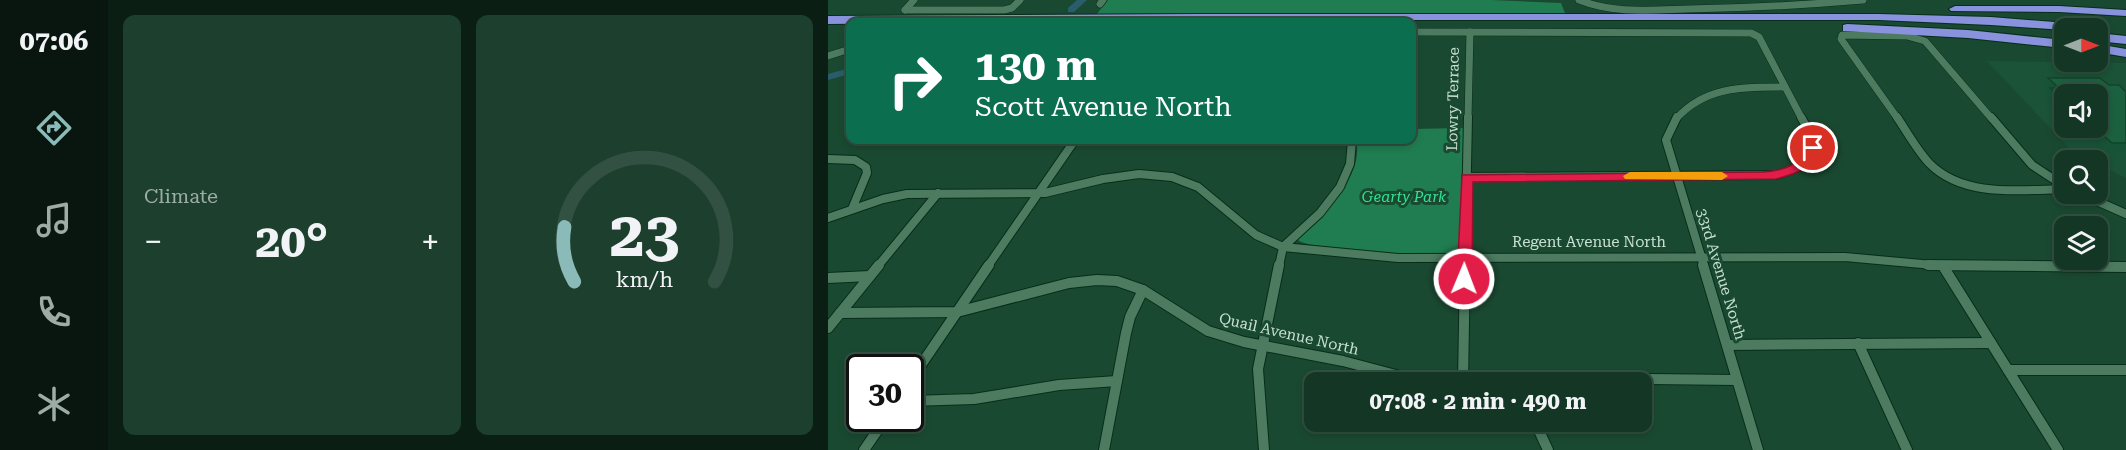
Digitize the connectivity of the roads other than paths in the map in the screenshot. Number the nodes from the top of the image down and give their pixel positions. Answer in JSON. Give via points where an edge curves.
{"nodes":[{"id":1,"x":914,"y":0,"type":"edge"},
{"id":2,"x":1020,"y":0,"type":"edge"},
{"id":3,"x":1579,"y":0,"type":"edge"},
{"id":4,"x":1863,"y":0,"type":"edge"},
{"id":5,"x":2126,"y":13,"type":"edge"},
{"id":6,"x":1661,"y":17,"type":"junction"},
{"id":7,"x":1383,"y":18,"type":"edge"},
{"id":8,"x":828,"y":20,"type":"edge"},
{"id":9,"x":846,"y":20,"type":"edge"},
{"id":10,"x":1416,"y":24,"type":"edge"},
{"id":11,"x":1772,"y":24,"type":"junction"},
{"id":12,"x":2054,"y":26,"type":"edge"},
{"id":13,"x":828,"y":27,"type":"edge"},
{"id":14,"x":846,"y":27,"type":"edge"},
{"id":15,"x":2108,"y":31,"type":"edge"},
{"id":16,"x":1416,"y":32,"type":"edge"},
{"id":17,"x":1470,"y":32,"type":"junction"},
{"id":18,"x":2054,"y":33,"type":"edge"},
{"id":19,"x":2126,"y":33,"type":"edge"},
{"id":20,"x":2108,"y":38,"type":"edge"},
{"id":21,"x":2126,"y":40,"type":"edge"},
{"id":22,"x":2054,"y":43,"type":"edge"},
{"id":23,"x":846,"y":50,"type":"edge"},
{"id":24,"x":2108,"y":50,"type":"edge"},
{"id":25,"x":2126,"y":53,"type":"edge"},
{"id":26,"x":828,"y":56,"type":"edge"},
{"id":27,"x":1785,"y":87,"type":"junction"},
{"id":28,"x":1072,"y":144,"type":"edge"},
{"id":29,"x":1352,"y":144,"type":"edge"},
{"id":30,"x":828,"y":159,"type":"edge"},
{"id":31,"x":1676,"y":175,"type":"junction"},
{"id":32,"x":1466,"y":177,"type":"junction"},
{"id":33,"x":2064,"y":187,"type":"edge"},
{"id":34,"x":938,"y":193,"type":"junction"},
{"id":35,"x":1039,"y":193,"type":"junction"},
{"id":36,"x":2104,"y":204,"type":"edge"},
{"id":37,"x":852,"y":209,"type":"junction"},
{"id":38,"x":2126,"y":214,"type":"edge"},
{"id":39,"x":828,"y":218,"type":"edge"},
{"id":40,"x":1283,"y":247,"type":"junction"},
{"id":41,"x":1700,"y":257,"type":"junction"},
{"id":42,"x":1465,"y":258,"type":"junction"},
{"id":43,"x":1943,"y":266,"type":"junction"},
{"id":44,"x":2126,"y":267,"type":"edge"},
{"id":45,"x":870,"y":276,"type":"junction"},
{"id":46,"x":828,"y":278,"type":"edge"},
{"id":47,"x":1143,"y":290,"type":"junction"},
{"id":48,"x":957,"y":312,"type":"junction"},
{"id":49,"x":840,"y":313,"type":"junction"},
{"id":50,"x":828,"y":328,"type":"edge"},
{"id":51,"x":1858,"y":343,"type":"junction"},
{"id":52,"x":1991,"y":343,"type":"junction"},
{"id":53,"x":1261,"y":345,"type":"junction"},
{"id":54,"x":1726,"y":345,"type":"junction"},
{"id":55,"x":924,"y":360,"type":"edge"},
{"id":56,"x":2008,"y":370,"type":"junction"},
{"id":57,"x":2126,"y":370,"type":"edge"},
{"id":58,"x":1384,"y":372,"type":"edge"},
{"id":59,"x":1463,"y":372,"type":"edge"},
{"id":60,"x":1652,"y":379,"type":"edge"},
{"id":61,"x":1737,"y":380,"type":"junction"},
{"id":62,"x":1117,"y":381,"type":"junction"},
{"id":63,"x":924,"y":401,"type":"edge"},
{"id":64,"x":876,"y":432,"type":"edge"},
{"id":65,"x":1540,"y":432,"type":"edge"},
{"id":66,"x":864,"y":450,"type":"edge"},
{"id":67,"x":1104,"y":450,"type":"edge"},
{"id":68,"x":1264,"y":450,"type":"edge"},
{"id":69,"x":1548,"y":450,"type":"edge"},
{"id":70,"x":1758,"y":450,"type":"edge"},
{"id":71,"x":1907,"y":450,"type":"edge"},
{"id":72,"x":2058,"y":450,"type":"edge"}],
"edges":[{"from":1,"to":2,"type":"street","via":[[905,10],[1009,10]]},
{"from":3,"to":4,"type":"street","via":[[1616,9],[1743,8]]},
{"from":5,"to":6,"type":"highway","via":[[1879,8]]},
{"from":6,"to":7,"type":"highway"},
{"from":6,"to":12,"type":"highway","via":[[1922,18]]},
{"from":8,"to":9,"type":"highway"},
{"from":10,"to":11,"type":"highway"},
{"from":11,"to":18,"type":"highway","via":[[1935,26]]},
{"from":11,"to":22,"type":"highway","via":[[1968,34]]},
{"from":13,"to":14,"type":"highway"},
{"from":15,"to":19,"type":"highway"},
{"from":16,"to":17,"type":"street"},
{"from":17,"to":27,"type":"street","via":[[1755,34]]},
{"from":17,"to":32,"type":"street","name":"Lowry Terrace"},
{"from":20,"to":21,"type":"highway"},
{"from":23,"to":26,"type":"street"},
{"from":24,"to":25,"type":"highway"},
{"from":27,"to":31,"type":"street","name":"33rd Avenue North","via":[[1726,89],[1679,114],[1666,140]]},
{"from":27,"to":31,"type":"street","via":[[1813,140],[1806,162],[1776,175]]},
{"from":28,"to":35,"type":"street"},
{"from":29,"to":40,"type":"street","via":[[1350,164],[1340,187],[1320,213]]},
{"from":30,"to":37,"type":"street","via":[[855,160],[866,167]]},
{"from":31,"to":32,"type":"street"},
{"from":31,"to":41,"type":"street","name":"33rd Avenue North"},
{"from":32,"to":42,"type":"street","name":"Lowry Terrace"},
{"from":33,"to":33,"type":"street","via":[[1971,187],[1938,172],[1842,35],[1907,36],[1928,44],[2032,165]]},
{"from":34,"to":35,"type":"street","name":"Regent Avenue North"},
{"from":34,"to":37,"type":"street","name":"Regent Avenue North","via":[[896,195]]},
{"from":34,"to":45,"type":"street"},
{"from":35,"to":40,"type":"street","name":"Regent Avenue North","via":[[1122,176],[1172,177],[1198,187],[1256,235]]},
{"from":35,"to":48,"type":"street"},
{"from":36,"to":38,"type":"street"},
{"from":37,"to":39,"type":"street","name":"Regent Avenue North"},
{"from":40,"to":42,"type":"street","name":"Regent Avenue North","via":[[1398,258]]},
{"from":40,"to":53,"type":"street"},
{"from":41,"to":42,"type":"street","name":"Regent Avenue North"},
{"from":41,"to":43,"type":"street","name":"Regent Avenue North","via":[[1845,257]]},
{"from":41,"to":54,"type":"street","name":"33rd Avenue North"},
{"from":42,"to":59,"type":"street","name":"Lowry Terrace"},
{"from":43,"to":44,"type":"street","name":"Regent Avenue North"},
{"from":43,"to":52,"type":"street"},
{"from":45,"to":46,"type":"street"},
{"from":45,"to":49,"type":"street"},
{"from":47,"to":48,"type":"street","name":"Quail Avenue North","via":[[1118,281],[1083,281]]},
{"from":47,"to":53,"type":"street","name":"Quail Avenue North","via":[[1201,328]]},
{"from":47,"to":62,"type":"street","via":[[1130,317]]},
{"from":48,"to":49,"type":"street","name":"Quail Avenue North"},
{"from":48,"to":55,"type":"street"},
{"from":49,"to":50,"type":"street"},
{"from":51,"to":52,"type":"street"},
{"from":51,"to":54,"type":"street"},
{"from":51,"to":71,"type":"street"},
{"from":52,"to":56,"type":"street"},
{"from":53,"to":58,"type":"street","name":"Quail Avenue North"},
{"from":53,"to":68,"type":"street","via":[[1258,378]]},
{"from":54,"to":61,"type":"street","name":"33rd Avenue North"},
{"from":56,"to":57,"type":"street"},
{"from":56,"to":72,"type":"street"},
{"from":60,"to":61,"type":"street"},
{"from":61,"to":70,"type":"street","name":"33rd Avenue North"},
{"from":62,"to":63,"type":"street","via":[[1039,387],[974,399]]},
{"from":62,"to":67,"type":"street"},
{"from":64,"to":66,"type":"street"},
{"from":65,"to":69,"type":"street"}]}
